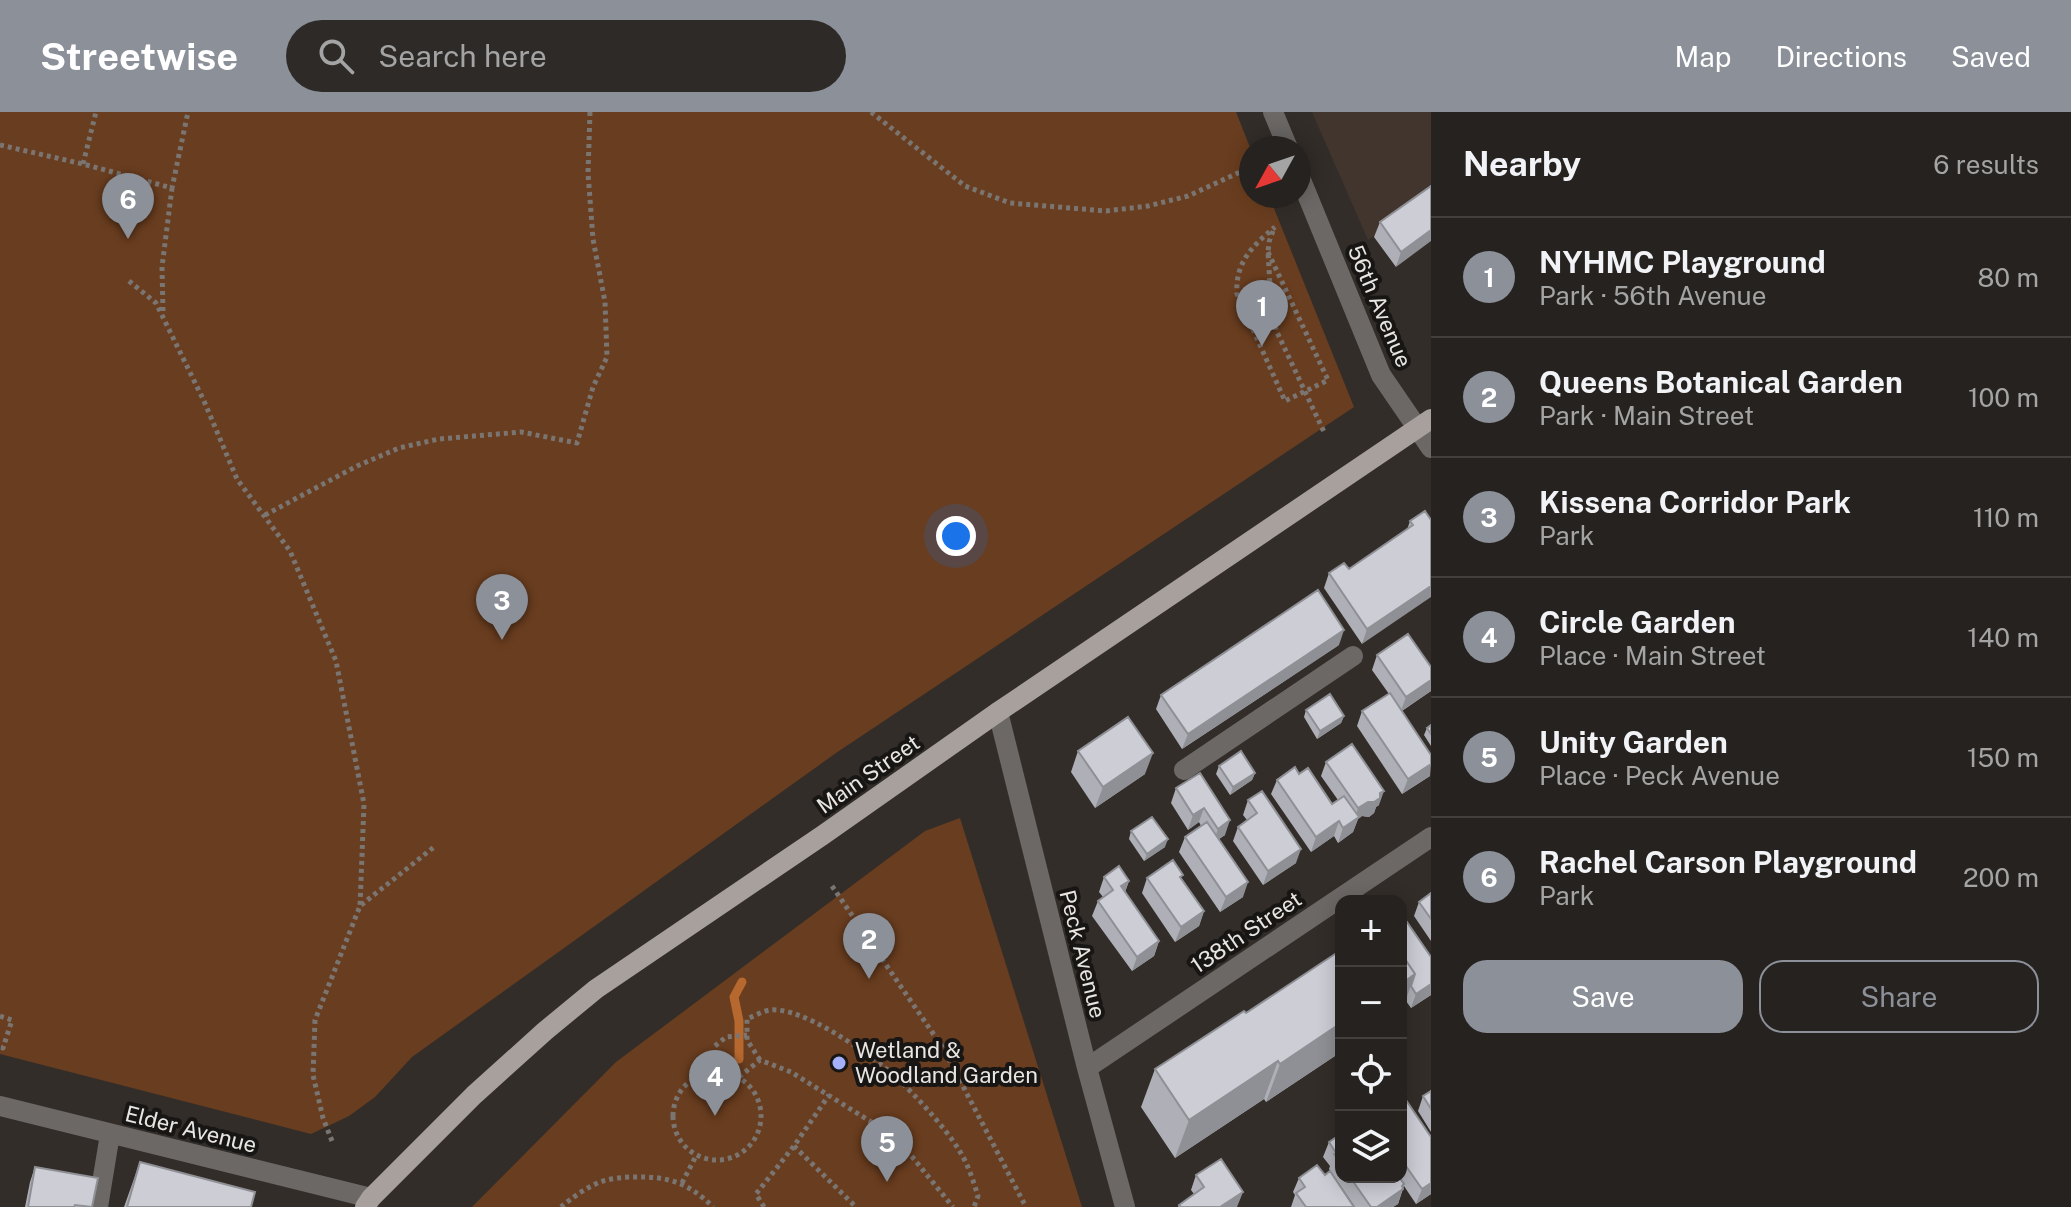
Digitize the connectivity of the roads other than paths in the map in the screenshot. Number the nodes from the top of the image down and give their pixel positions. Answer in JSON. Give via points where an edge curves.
{"nodes":[{"id":1,"x":1273,"y":112,"type":"edge"},
{"id":2,"x":1283,"y":136,"type":"edge"},
{"id":3,"x":1311,"y":204,"type":"edge"},
{"id":4,"x":1424,"y":424,"type":"edge"},
{"id":5,"x":1431,"y":448,"type":"edge"},
{"id":6,"x":1353,"y":656,"type":"dead end"},
{"id":7,"x":998,"y":712,"type":"junction"},
{"id":8,"x":1184,"y":770,"type":"dead end"},
{"id":9,"x":1431,"y":837,"type":"edge"},
{"id":10,"x":1087,"y":1068,"type":"junction"},
{"id":11,"x":0,"y":1106,"type":"edge"},
{"id":12,"x":110,"y":1134,"type":"junction"},
{"id":13,"x":368,"y":1203,"type":"edge"},
{"id":14,"x":98,"y":1207,"type":"edge"},
{"id":15,"x":1125,"y":1207,"type":"edge"}],
"edges":[{"from":1,"to":2,"type":"street"},
{"from":3,"to":4,"type":"street","name":"56th Avenue","via":[[1381,375]]},
{"from":4,"to":5,"type":"street","name":"56th Avenue"},
{"from":4,"to":7,"type":"main road","name":"Main Street"},
{"from":6,"to":8,"type":"street"},
{"from":7,"to":10,"type":"street","name":"Peck Avenue"},
{"from":7,"to":13,"type":"main road","name":"Main Street","via":[[596,989],[474,1095]]},
{"from":9,"to":10,"type":"street","name":"138th Street"},
{"from":10,"to":15,"type":"street","name":"Peck Avenue"},
{"from":11,"to":12,"type":"street","name":"Elder Avenue"},
{"from":12,"to":13,"type":"street","name":"Elder Avenue"},
{"from":12,"to":14,"type":"street"}]}
